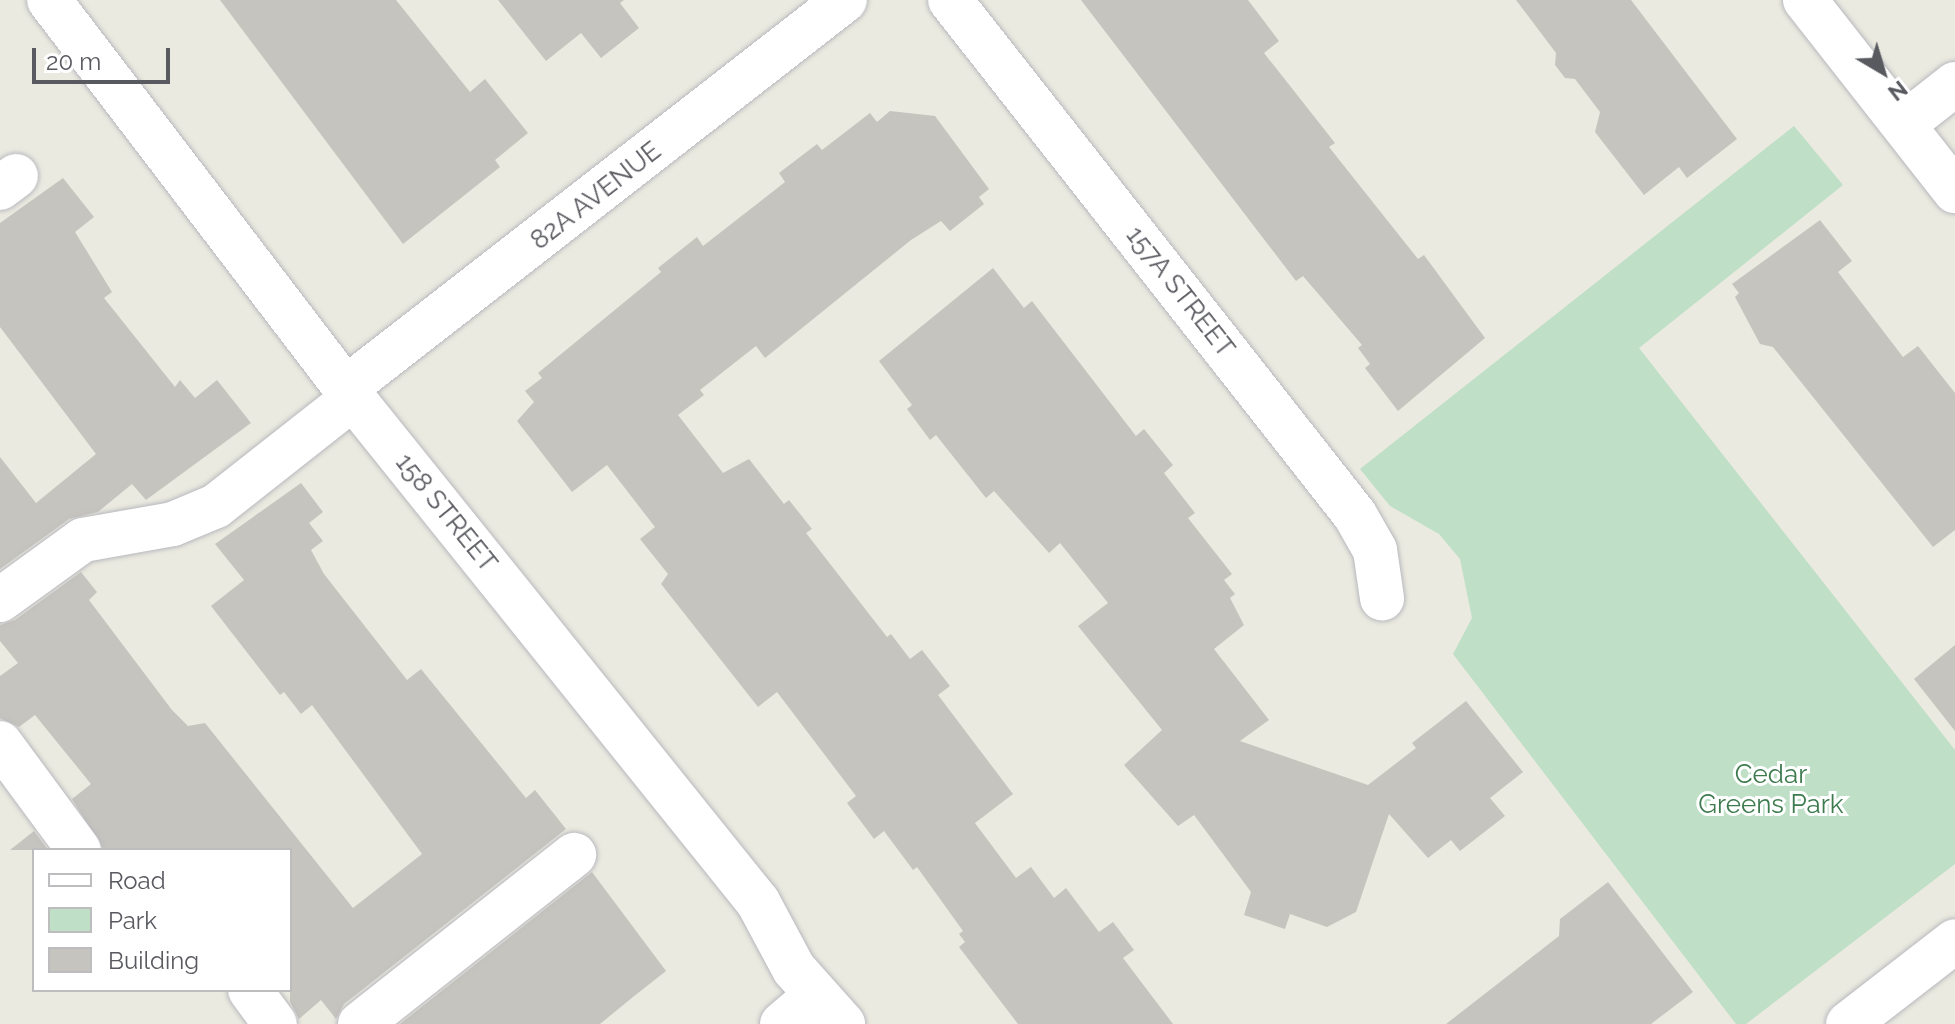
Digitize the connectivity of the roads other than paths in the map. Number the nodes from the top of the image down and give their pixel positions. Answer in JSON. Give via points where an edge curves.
{"nodes":[{"id":1,"x":49,"y":0,"type":"edge"},
{"id":2,"x":845,"y":0,"type":"edge"},
{"id":3,"x":950,"y":0,"type":"edge"},
{"id":4,"x":1805,"y":0,"type":"edge"},
{"id":5,"x":1955,"y":84,"type":"edge"},
{"id":6,"x":1904,"y":124,"type":"junction"},
{"id":7,"x":1955,"y":191,"type":"edge"},
{"id":8,"x":349,"y":393,"type":"junction"},
{"id":9,"x":1382,"y":598,"type":"dead end"},
{"id":10,"x":0,"y":600,"type":"edge"},
{"id":11,"x":0,"y":743,"type":"edge"},
{"id":12,"x":78,"y":848,"type":"edge"},
{"id":13,"x":574,"y":855,"type":"dead end"},
{"id":14,"x":1955,"y":941,"type":"edge"},
{"id":15,"x":251,"y":992,"type":"edge"},
{"id":16,"x":829,"y":1010,"type":"edge"},
{"id":17,"x":275,"y":1024,"type":"edge"},
{"id":18,"x":360,"y":1024,"type":"edge"},
{"id":19,"x":782,"y":1024,"type":"edge"},
{"id":20,"x":1848,"y":1024,"type":"edge"}],
"edges":[{"from":1,"to":8,"type":"street","name":"158 STREET"},
{"from":2,"to":8,"type":"street","name":"82A AVENUE"},
{"from":3,"to":9,"type":"street","name":"157A STREET","via":[[1355,515],[1375,550]]},
{"from":4,"to":6,"type":"street"},
{"from":5,"to":6,"type":"street"},
{"from":6,"to":7,"type":"street"},
{"from":8,"to":10,"type":"street","name":"82A AVENUE","via":[[216,506],[173,524],[83,540]]},
{"from":8,"to":16,"type":"street","name":"158 STREET","via":[[758,902]]},
{"from":11,"to":12,"type":"street"},
{"from":13,"to":18,"type":"street"},
{"from":14,"to":20,"type":"street"},
{"from":15,"to":17,"type":"street"},
{"from":16,"to":19,"type":"street"}]}
